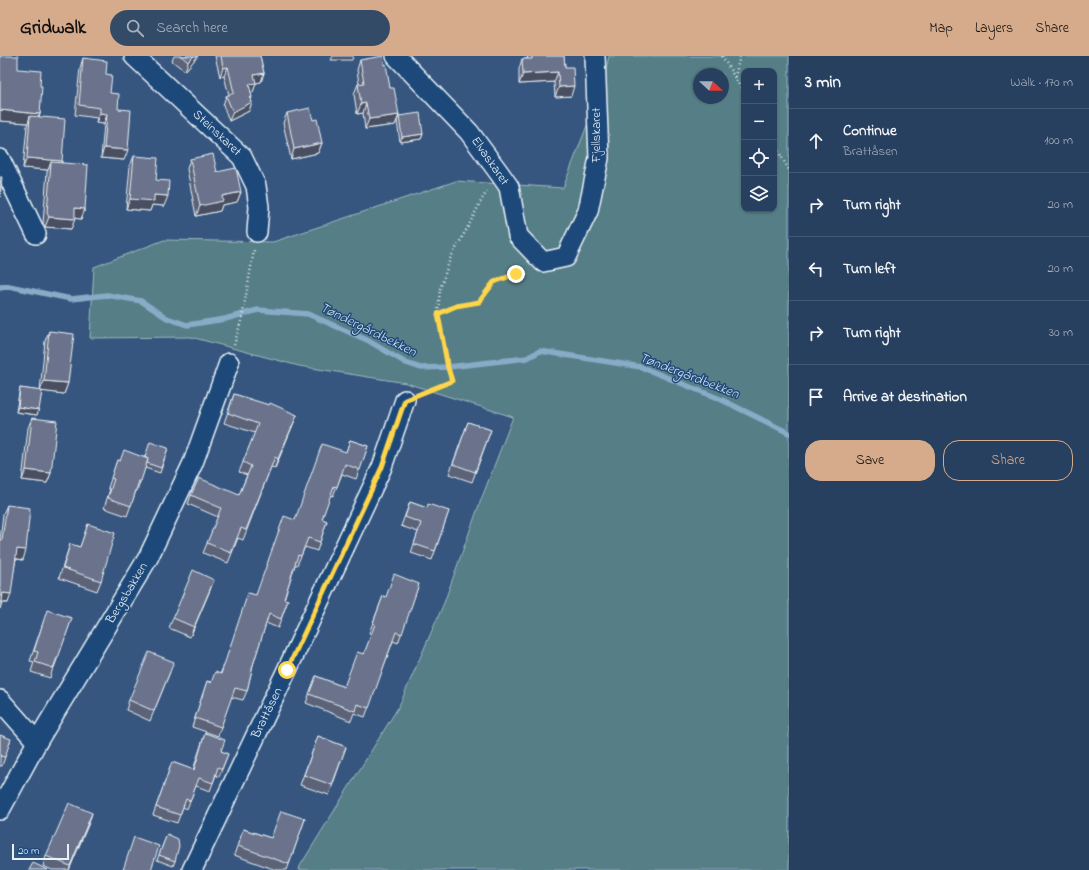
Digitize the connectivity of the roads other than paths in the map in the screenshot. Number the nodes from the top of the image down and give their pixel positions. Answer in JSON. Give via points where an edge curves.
{"nodes":[{"id":1,"x":134,"y":56,"type":"edge"},
{"id":2,"x":396,"y":56,"type":"edge"},
{"id":3,"x":595,"y":56,"type":"edge"},
{"id":4,"x":0,"y":160,"type":"edge"},
{"id":5,"x":257,"y":232,"type":"road end"},
{"id":6,"x":36,"y":234,"type":"dead end"},
{"id":7,"x":566,"y":257,"type":"joint"},
{"id":8,"x":229,"y":363,"type":"road end"},
{"id":9,"x":405,"y":400,"type":"road end"},
{"id":10,"x":0,"y":700,"type":"edge"},
{"id":11,"x":37,"y":742,"type":"junction"},
{"id":12,"x":0,"y":810,"type":"edge"},
{"id":13,"x":192,"y":870,"type":"edge"}],
"edges":[{"from":1,"to":5,"type":"street","name":"Steinskaret","via":[[242,157],[256,186]]},
{"from":2,"to":7,"type":"street","name":"Elvaskaret","via":[[469,132],[509,187],[518,236],[543,262]]},
{"from":3,"to":7,"type":"street","name":"Fjellskaret","via":[[599,158],[588,211]]},
{"from":4,"to":6,"type":"street"},
{"from":8,"to":11,"type":"street","name":"Bergsbakken","via":[[194,463],[148,558]]},
{"from":9,"to":13,"type":"street","name":"Brattåsen","via":[[382,467]]},
{"from":10,"to":11,"type":"street"},
{"from":11,"to":12,"type":"street","name":"Bergsbakken"}]}
